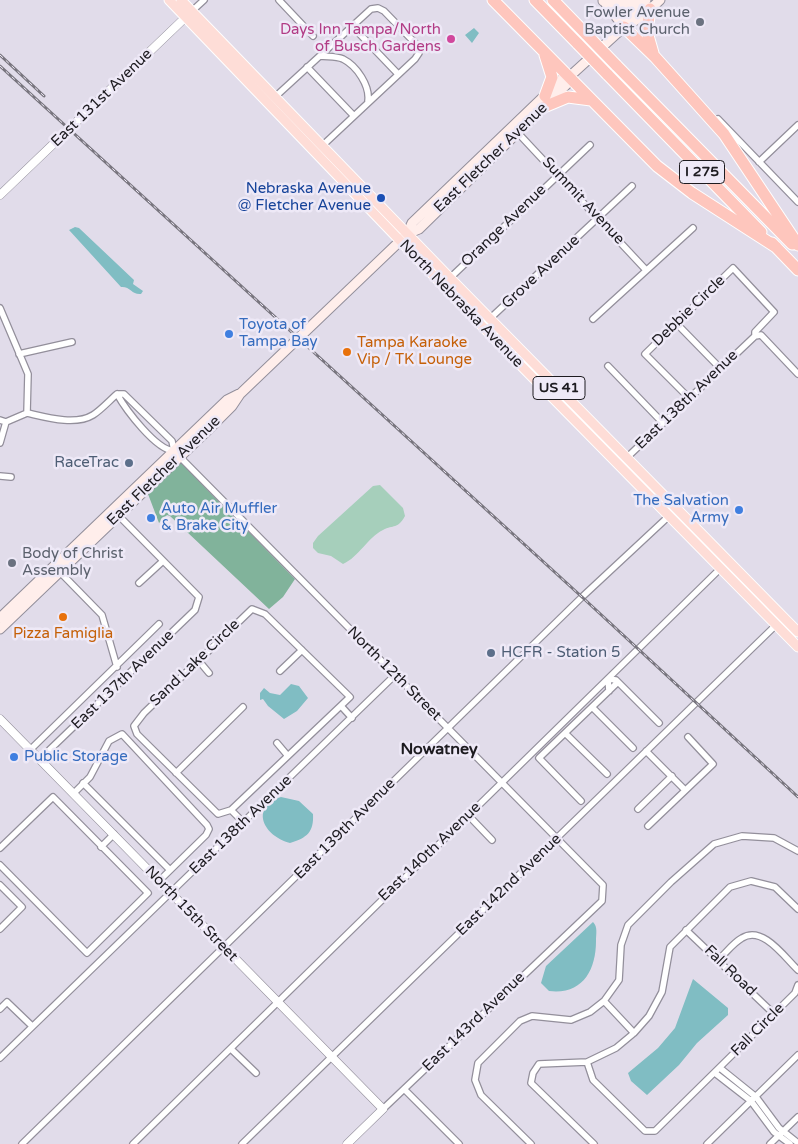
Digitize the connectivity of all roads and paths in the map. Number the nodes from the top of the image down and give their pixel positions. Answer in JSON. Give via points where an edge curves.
{"nodes":[{"id":1,"x":169,"y":0,"type":"edge"},
{"id":2,"x":181,"y":0,"type":"edge"},
{"id":3,"x":204,"y":0,"type":"edge"},
{"id":4,"x":279,"y":0,"type":"edge"},
{"id":5,"x":493,"y":0,"type":"edge"},
{"id":6,"x":535,"y":0,"type":"edge"},
{"id":7,"x":553,"y":0,"type":"edge"},
{"id":8,"x":603,"y":0,"type":"edge"},
{"id":9,"x":660,"y":0,"type":"edge"},
{"id":10,"x":647,"y":3,"type":"edge"},
{"id":11,"x":189,"y":14,"type":"junction"},
{"id":12,"x":354,"y":27,"type":"junction"},
{"id":13,"x":624,"y":27,"type":"junction"},
{"id":14,"x":312,"y":36,"type":"dead end"},
{"id":15,"x":545,"y":53,"type":"junction"},
{"id":16,"x":320,"y":56,"type":"junction"},
{"id":17,"x":655,"y":57,"type":"junction"},
{"id":18,"x":308,"y":68,"type":"junction"},
{"id":19,"x":244,"y":74,"type":"junction"},
{"id":20,"x":398,"y":74,"type":"junction"},
{"id":21,"x":569,"y":77,"type":"junction"},
{"id":22,"x":275,"y":97,"type":"junction"},
{"id":23,"x":692,"y":98,"type":"junction"},
{"id":24,"x":591,"y":100,"type":"junction"},
{"id":25,"x":368,"y":102,"type":"junction"},
{"id":26,"x":544,"y":102,"type":"junction"},
{"id":27,"x":354,"y":116,"type":"junction"},
{"id":28,"x":798,"y":125,"type":"edge"},
{"id":29,"x":299,"y":129,"type":"junction"},
{"id":30,"x":518,"y":133,"type":"junction"},
{"id":31,"x":590,"y":144,"type":"dead end"},
{"id":32,"x":322,"y":146,"type":"junction"},
{"id":33,"x":759,"y":162,"type":"junction"},
{"id":34,"x":558,"y":174,"type":"junction"},
{"id":35,"x":632,"y":186,"type":"dead end"},
{"id":36,"x":0,"y":195,"type":"edge"},
{"id":37,"x":798,"y":202,"type":"edge"},
{"id":38,"x":599,"y":217,"type":"junction"},
{"id":39,"x":693,"y":228,"type":"dead end"},
{"id":40,"x":407,"y":234,"type":"junction"},
{"id":41,"x":400,"y":241,"type":"junction"},
{"id":42,"x":798,"y":245,"type":"edge"},
{"id":43,"x":776,"y":248,"type":"junction"},
{"id":44,"x":798,"y":251,"type":"edge"},
{"id":45,"x":646,"y":270,"type":"junction"},
{"id":46,"x":798,"y":270,"type":"edge"},
{"id":47,"x":450,"y":278,"type":"junction"},
{"id":48,"x":0,"y":308,"type":"edge"},
{"id":49,"x":593,"y":318,"type":"dead end"},
{"id":50,"x":490,"y":319,"type":"junction"},
{"id":51,"x":677,"y":324,"type":"junction"},
{"id":52,"x":482,"y":326,"type":"junction"},
{"id":53,"x":754,"y":336,"type":"junction"},
{"id":54,"x":72,"y":342,"type":"dead end"},
{"id":55,"x":503,"y":346,"type":"junction"},
{"id":56,"x":19,"y":354,"type":"junction"},
{"id":57,"x":608,"y":366,"type":"dead end"},
{"id":58,"x":720,"y":368,"type":"junction"},
{"id":59,"x":798,"y":374,"type":"edge"},
{"id":60,"x":546,"y":375,"type":"junction"},
{"id":61,"x":116,"y":394,"type":"junction"},
{"id":62,"x":549,"y":394,"type":"junction"},
{"id":63,"x":688,"y":397,"type":"junction"},
{"id":64,"x":27,"y":413,"type":"junction"},
{"id":65,"x":3,"y":421,"type":"edge"},
{"id":66,"x":662,"y":422,"type":"junction"},
{"id":67,"x":602,"y":432,"type":"junction"},
{"id":68,"x":0,"y":443,"type":"edge"},
{"id":69,"x":177,"y":454,"type":"junction"},
{"id":70,"x":627,"y":458,"type":"junction"},
{"id":71,"x":619,"y":465,"type":"junction"},
{"id":72,"x":149,"y":474,"type":"junction"},
{"id":73,"x":0,"y":476,"type":"edge"},
{"id":74,"x":11,"y":477,"type":"dead end"},
{"id":75,"x":118,"y":515,"type":"junction"},
{"id":76,"x":669,"y":516,"type":"junction"},
{"id":77,"x":725,"y":557,"type":"junction"},
{"id":78,"x":163,"y":561,"type":"junction"},
{"id":79,"x":714,"y":561,"type":"junction"},
{"id":80,"x":721,"y":568,"type":"junction"},
{"id":81,"x":57,"y":569,"type":"junction"},
{"id":82,"x":139,"y":583,"type":"dead end"},
{"id":83,"x":777,"y":611,"type":"junction"},
{"id":84,"x":0,"y":618,"type":"edge"},
{"id":85,"x":159,"y":624,"type":"dead end"},
{"id":86,"x":776,"y":625,"type":"junction"},
{"id":87,"x":0,"y":629,"type":"edge"},
{"id":88,"x":798,"y":632,"type":"edge"},
{"id":89,"x":798,"y":647,"type":"edge"},
{"id":90,"x":302,"y":650,"type":"junction"},
{"id":91,"x":199,"y":661,"type":"junction"},
{"id":92,"x":117,"y":667,"type":"junction"},
{"id":93,"x":280,"y":671,"type":"dead end"},
{"id":94,"x":210,"y":673,"type":"dead end"},
{"id":95,"x":395,"y":675,"type":"junction"},
{"id":96,"x":608,"y":679,"type":"junction"},
{"id":97,"x":618,"y":682,"type":"junction"},
{"id":98,"x":608,"y":691,"type":"junction"},
{"id":99,"x":341,"y":706,"type":"junction"},
{"id":100,"x":243,"y":707,"type":"dead end"},
{"id":101,"x":592,"y":707,"type":"junction"},
{"id":102,"x":352,"y":718,"type":"junction"},
{"id":103,"x":0,"y":719,"type":"edge"},
{"id":104,"x":659,"y":723,"type":"dead end"},
{"id":105,"x":447,"y":728,"type":"junction"},
{"id":106,"x":565,"y":733,"type":"junction"},
{"id":107,"x":688,"y":737,"type":"dead end"},
{"id":108,"x":277,"y":742,"type":"dead end"},
{"id":109,"x":633,"y":748,"type":"dead end"},
{"id":110,"x":31,"y":749,"type":"junction"},
{"id":111,"x":646,"y":751,"type":"junction"},
{"id":112,"x":288,"y":756,"type":"junction"},
{"id":113,"x":40,"y":759,"type":"junction"},
{"id":114,"x":176,"y":773,"type":"junction"},
{"id":115,"x":607,"y":774,"type":"dead end"},
{"id":116,"x":672,"y":776,"type":"junction"},
{"id":117,"x":502,"y":782,"type":"junction"},
{"id":118,"x":83,"y":783,"type":"junction"},
{"id":119,"x":685,"y":790,"type":"junction"},
{"id":120,"x":74,"y":793,"type":"junction"},
{"id":121,"x":581,"y":801,"type":"dead end"},
{"id":122,"x":638,"y":809,"type":"dead end"},
{"id":123,"x":231,"y":810,"type":"junction"},
{"id":124,"x":468,"y":815,"type":"junction"},
{"id":125,"x":243,"y":822,"type":"junction"},
{"id":126,"x":648,"y":826,"type":"dead end"},
{"id":127,"x":114,"y":834,"type":"junction"},
{"id":128,"x":557,"y":838,"type":"junction"},
{"id":129,"x":492,"y":840,"type":"dead end"},
{"id":130,"x":100,"y":847,"type":"junction"},
{"id":131,"x":0,"y":848,"type":"edge"},
{"id":132,"x":798,"y":851,"type":"edge"},
{"id":133,"x":0,"y":865,"type":"edge"},
{"id":134,"x":170,"y":870,"type":"junction"},
{"id":135,"x":159,"y":881,"type":"junction"},
{"id":136,"x":0,"y":885,"type":"edge"},
{"id":137,"x":170,"y":892,"type":"junction"},
{"id":138,"x":602,"y":901,"type":"joint"},
{"id":139,"x":798,"y":909,"type":"edge"},
{"id":140,"x":0,"y":929,"type":"edge"},
{"id":141,"x":686,"y":930,"type":"junction"},
{"id":142,"x":224,"y":948,"type":"junction"},
{"id":143,"x":719,"y":959,"type":"junction"},
{"id":144,"x":798,"y":970,"type":"edge"},
{"id":145,"x":798,"y":985,"type":"edge"},
{"id":146,"x":604,"y":1001,"type":"junction"},
{"id":147,"x":278,"y":1002,"type":"junction"},
{"id":148,"x":0,"y":1009,"type":"edge"},
{"id":149,"x":773,"y":1013,"type":"junction"},
{"id":150,"x":32,"y":1026,"type":"junction"},
{"id":151,"x":634,"y":1033,"type":"junction"},
{"id":152,"x":230,"y":1049,"type":"junction"},
{"id":153,"x":798,"y":1055,"type":"edge"},
{"id":154,"x":332,"y":1057,"type":"junction"},
{"id":155,"x":0,"y":1058,"type":"edge"},
{"id":156,"x":587,"y":1062,"type":"junction"},
{"id":157,"x":717,"y":1070,"type":"junction"},
{"id":158,"x":256,"y":1074,"type":"dead end"},
{"id":159,"x":404,"y":1089,"type":"junction"},
{"id":160,"x":753,"y":1099,"type":"junction"},
{"id":161,"x":383,"y":1109,"type":"junction"},
{"id":162,"x":798,"y":1117,"type":"edge"},
{"id":163,"x":781,"y":1133,"type":"junction"},
{"id":164,"x":798,"y":1143,"type":"edge"},
{"id":165,"x":22,"y":1144,"type":"edge"},
{"id":166,"x":133,"y":1144,"type":"edge"},
{"id":167,"x":242,"y":1144,"type":"edge"},
{"id":168,"x":347,"y":1144,"type":"edge"},
{"id":169,"x":460,"y":1144,"type":"edge"},
{"id":170,"x":531,"y":1144,"type":"edge"},
{"id":171,"x":594,"y":1144,"type":"edge"},
{"id":172,"x":707,"y":1144,"type":"edge"},
{"id":173,"x":770,"y":1144,"type":"edge"},
{"id":174,"x":790,"y":1144,"type":"edge"}],
"edges":[{"from":1,"to":11,"type":"main road","name":"North Nebraska Avenue","number":"US 41"},
{"from":2,"to":11,"type":"main road","name":"North Nebraska Avenue","number":"US 41"},
{"from":3,"to":11,"type":"street","name":"East 131st Avenue"},
{"from":4,"to":14,"type":"street"},
{"from":5,"to":15,"type":"highway"},
{"from":6,"to":43,"type":"highway","number":"I 275","bridge":true},
{"from":7,"to":44,"type":"highway","number":"I 275","bridge":true},
{"from":8,"to":10,"type":"main road","via":[[624,4]]},
{"from":8,"to":13,"type":"main road"},
{"from":9,"to":10,"type":"main road","name":"East Fletcher Avenue"},
{"from":10,"to":13,"type":"main road","name":"East Fletcher Avenue"},
{"from":10,"to":17,"type":"highway","via":[[646,32]]},
{"from":11,"to":19,"type":"main road","name":"North Nebraska Avenue","number":"US 41"},
{"from":11,"to":36,"type":"street","name":"East 131st Avenue"},
{"from":12,"to":16,"type":"street"},
{"from":12,"to":20,"type":"street"},
{"from":12,"to":20,"type":"street","via":[[371,9],[378,8],[418,46],[419,53]]},
{"from":13,"to":17,"type":"highway"},
{"from":13,"to":21,"type":"main road","name":"East Fletcher Avenue"},
{"from":15,"to":21,"type":"highway"},
{"from":15,"to":26,"type":"highway","via":[[552,77]]},
{"from":16,"to":18,"type":"street"},
{"from":16,"to":25,"type":"street","via":[[344,60],[356,70],[368,88]]},
{"from":17,"to":23,"type":"highway"},
{"from":18,"to":22,"type":"street"},
{"from":18,"to":27,"type":"street"},
{"from":19,"to":22,"type":"main road","name":"North Nebraska Avenue","number":"US 41"},
{"from":19,"to":29,"type":"main road","name":"North Nebraska Avenue","number":"US 41"},
{"from":20,"to":25,"type":"street"},
{"from":21,"to":24,"type":"highway"},
{"from":21,"to":26,"type":"main road","name":"East Fletcher Avenue","via":[[568,84]]},
{"from":22,"to":29,"type":"main road","name":"North Nebraska Avenue","number":"US 41"},
{"from":23,"to":33,"type":"street","via":[[699,99]]},
{"from":23,"to":42,"type":"highway","via":[[738,152]]},
{"from":24,"to":26,"type":"highway","via":[[568,97]]},
{"from":24,"to":43,"type":"highway","via":[[665,173]]},
{"from":25,"to":27,"type":"street"},
{"from":26,"to":30,"type":"main road","name":"East Fletcher Avenue"},
{"from":26,"to":40,"type":"main road","name":"East Fletcher Avenue","via":[[412,223]]},
{"from":27,"to":32,"type":"street"},
{"from":28,"to":33,"type":"street"},
{"from":29,"to":32,"type":"main road","name":"North Nebraska Avenue","number":"US 41"},
{"from":29,"to":41,"type":"main road","name":"North Nebraska Avenue","number":"US 41"},
{"from":30,"to":34,"type":"street","name":"Summit Avenue"},
{"from":30,"to":40,"type":"main road","name":"East Fletcher Avenue","via":[[419,228]]},
{"from":31,"to":34,"type":"street","name":"Orange Avenue"},
{"from":32,"to":40,"type":"main road","name":"North Nebraska Avenue","number":"US 41"},
{"from":33,"to":37,"type":"street"},
{"from":34,"to":38,"type":"street","name":"Summit Avenue"},
{"from":34,"to":47,"type":"street","name":"Orange Avenue"},
{"from":35,"to":38,"type":"street","name":"Grove Avenue"},
{"from":38,"to":45,"type":"street","name":"Summit Avenue"},
{"from":38,"to":50,"type":"street","name":"Grove Avenue"},
{"from":39,"to":45,"type":"street"},
{"from":40,"to":41,"type":"main road","name":"East Fletcher Avenue"},
{"from":40,"to":47,"type":"main road","name":"North Nebraska Avenue","number":"US 41"},
{"from":41,"to":52,"type":"main road","name":"North Nebraska Avenue","number":"US 41"},
{"from":41,"to":69,"type":"main road","name":"East Fletcher Avenue","via":[[240,394],[232,406]]},
{"from":43,"to":46,"type":"highway","number":"I 275"},
{"from":45,"to":49,"type":"street"},
{"from":47,"to":50,"type":"main road","name":"North Nebraska Avenue","number":"US 41"},
{"from":48,"to":56,"type":"street"},
{"from":50,"to":52,"type":"street","name":"Grove Avenue"},
{"from":50,"to":60,"type":"main road","name":"North Nebraska Avenue","number":"US 41"},
{"from":51,"to":53,"type":"street","name":"Debbie Circle","via":[[733,268],[774,312],[754,332]]},
{"from":51,"to":58,"type":"street"},
{"from":51,"to":63,"type":"street","name":"Debbie Circle","via":[[645,354]]},
{"from":52,"to":55,"type":"main road","name":"North Nebraska Avenue","number":"US 41"},
{"from":53,"to":58,"type":"street","name":"East 138th Avenue"},
{"from":53,"to":59,"type":"street","via":[[761,335]]},
{"from":54,"to":56,"type":"street"},
{"from":55,"to":60,"type":"main road","via":[[513,351],[539,376]]},
{"from":55,"to":62,"type":"main road","name":"North Nebraska Avenue","number":"US 41"},
{"from":56,"to":64,"type":"street","via":[[28,374]]},
{"from":57,"to":66,"type":"street"},
{"from":58,"to":63,"type":"street","name":"East 138th Avenue"},
{"from":60,"to":67,"type":"main road","name":"North Nebraska Avenue","number":"US 41"},
{"from":61,"to":64,"type":"street","via":[[92,416],[80,419]]},
{"from":61,"to":69,"type":"street","via":[[165,450]]},
{"from":61,"to":69,"type":"street","via":[[124,394],[172,441]]},
{"from":62,"to":67,"type":"main road","via":[[560,397]]},
{"from":62,"to":71,"type":"main road","name":"North Nebraska Avenue","number":"US 41"},
{"from":63,"to":66,"type":"street","name":"East 138th Avenue"},
{"from":64,"to":65,"type":"street"},
{"from":65,"to":68,"type":"street"},
{"from":66,"to":70,"type":"street","name":"East 138th Avenue"},
{"from":67,"to":70,"type":"main road","name":"North Nebraska Avenue","number":"US 41"},
{"from":69,"to":72,"type":"main road","name":"East Fletcher Avenue"},
{"from":69,"to":75,"type":"main road","name":"East Fletcher Avenue"},
{"from":69,"to":95,"type":"street","name":"North 12th Street"},
{"from":70,"to":71,"type":"street","name":"East 138th Avenue"},
{"from":70,"to":77,"type":"main road","name":"North Nebraska Avenue","number":"US 41"},
{"from":71,"to":76,"type":"main road","name":"North Nebraska Avenue","number":"US 41"},
{"from":72,"to":75,"type":"main road"},
{"from":72,"to":81,"type":"main road","name":"East Fletcher Avenue"},
{"from":73,"to":74,"type":"street"},
{"from":75,"to":78,"type":"street"},
{"from":75,"to":81,"type":"main road","name":"East Fletcher Avenue"},
{"from":76,"to":79,"type":"main road","name":"North Nebraska Avenue","number":"US 41"},
{"from":76,"to":105,"type":"street","name":"East 139th Avenue"},
{"from":77,"to":79,"type":"main road"},
{"from":77,"to":80,"type":"street","name":"East 140th Avenue"},
{"from":77,"to":83,"type":"main road","name":"North Nebraska Avenue","number":"US 41"},
{"from":78,"to":82,"type":"street"},
{"from":78,"to":113,"type":"street","name":"East 137th Avenue","via":[[199,597],[195,610]]},
{"from":79,"to":80,"type":"main road","name":"North Nebraska Avenue","number":"US 41"},
{"from":80,"to":86,"type":"main road","name":"North Nebraska Avenue","number":"US 41"},
{"from":80,"to":96,"type":"street","name":"East 140th Avenue"},
{"from":81,"to":84,"type":"main road","name":"East Fletcher Avenue"},
{"from":81,"to":87,"type":"main road","name":"East Fletcher Avenue"},
{"from":81,"to":92,"type":"street","via":[[102,615]]},
{"from":83,"to":86,"type":"main road"},
{"from":83,"to":88,"type":"main road","name":"North Nebraska Avenue","number":"US 41"},
{"from":85,"to":92,"type":"street"},
{"from":86,"to":89,"type":"main road","name":"North Nebraska Avenue","number":"US 41"},
{"from":86,"to":111,"type":"street","name":"East 142nd Avenue"},
{"from":90,"to":91,"type":"street","name":"Sand Lake Circle","via":[[265,614],[252,609]]},
{"from":90,"to":93,"type":"street"},
{"from":90,"to":99,"type":"street","name":"Sand Lake Circle","via":[[350,697]]},
{"from":91,"to":94,"type":"street"},
{"from":91,"to":114,"type":"street","name":"Sand Lake Circle","via":[[134,726],[137,734]]},
{"from":92,"to":110,"type":"street"},
{"from":95,"to":102,"type":"street","name":"East 138th Avenue"},
{"from":95,"to":105,"type":"street","name":"North 12th Street"},
{"from":96,"to":97,"type":"street"},
{"from":96,"to":98,"type":"street"},
{"from":96,"to":117,"type":"street","name":"East 140th Avenue"},
{"from":97,"to":98,"type":"street"},
{"from":97,"to":104,"type":"street"},
{"from":98,"to":101,"type":"street"},
{"from":99,"to":102,"type":"street"},
{"from":99,"to":112,"type":"street"},
{"from":100,"to":114,"type":"street"},
{"from":101,"to":106,"type":"street"},
{"from":101,"to":109,"type":"street"},
{"from":102,"to":125,"type":"street","name":"East 138th Avenue"},
{"from":103,"to":110,"type":"street","name":"North 15th Street"},
{"from":105,"to":117,"type":"street","name":"North 12th Street"},
{"from":105,"to":142,"type":"street","name":"East 139th Avenue"},
{"from":106,"to":115,"type":"street"},
{"from":106,"to":121,"type":"street","via":[[539,758]]},
{"from":107,"to":119,"type":"street","via":[[713,764]]},
{"from":108,"to":112,"type":"street"},
{"from":110,"to":113,"type":"street","name":"North 15th Street"},
{"from":111,"to":116,"type":"street"},
{"from":111,"to":128,"type":"street","name":"East 142nd Avenue"},
{"from":112,"to":123,"type":"street"},
{"from":113,"to":120,"type":"street","name":"North 15th Street"},
{"from":114,"to":123,"type":"street","name":"Sand Lake Circle","via":[[218,814]]},
{"from":116,"to":119,"type":"street"},
{"from":116,"to":122,"type":"street"},
{"from":117,"to":124,"type":"street","name":"East 140th Avenue"},
{"from":117,"to":128,"type":"street","name":"North 12th Street"},
{"from":118,"to":120,"type":"street"},
{"from":118,"to":134,"type":"street"},
{"from":118,"to":134,"type":"street","via":[[90,777],[109,741],[122,734],[207,824],[206,835]]},
{"from":119,"to":126,"type":"street"},
{"from":120,"to":127,"type":"street","name":"North 15th Street"},
{"from":123,"to":125,"type":"street"},
{"from":124,"to":129,"type":"street"},
{"from":124,"to":147,"type":"street","name":"East 140th Avenue"},
{"from":125,"to":137,"type":"street","name":"East 138th Avenue"},
{"from":127,"to":130,"type":"street"},
{"from":127,"to":135,"type":"street","name":"North 15th Street"},
{"from":128,"to":138,"type":"street","name":"North 12th Street","via":[[603,885]]},
{"from":128,"to":154,"type":"street","name":"East 142nd Avenue"},
{"from":130,"to":131,"type":"street","via":[[53,797]]},
{"from":130,"to":133,"type":"street","via":[[148,893],[86,953]]},
{"from":132,"to":146,"type":"street","via":[[774,838],[742,836],[714,844],[670,882],[628,925],[621,945],[619,980]]},
{"from":134,"to":135,"type":"street"},
{"from":135,"to":137,"type":"street","name":"North 15th Street"},
{"from":136,"to":140,"type":"street","via":[[22,907]]},
{"from":137,"to":142,"type":"street","name":"North 15th Street"},
{"from":137,"to":150,"type":"street","name":"East 138th Avenue"},
{"from":138,"to":159,"type":"street","name":"East 143rd Avenue"},
{"from":139,"to":141,"type":"street","via":[[775,887],[751,881],[730,887]]},
{"from":141,"to":143,"type":"street","name":"Fall Road"},
{"from":141,"to":151,"type":"street","via":[[670,947],[662,992],[649,1016]]},
{"from":142,"to":147,"type":"street","name":"North 15th Street"},
{"from":142,"to":165,"type":"street","name":"East 139th Avenue"},
{"from":143,"to":144,"type":"street","via":[[742,938],[753,935],[765,938]]},
{"from":143,"to":149,"type":"street","name":"Fall Road"},
{"from":145,"to":149,"type":"street","name":"Fall Circle"},
{"from":146,"to":151,"type":"street"},
{"from":146,"to":170,"type":"street","via":[[590,1012],[571,1020],[532,1016],[520,1021],[478,1063],[475,1080],[481,1095]]},
{"from":147,"to":152,"type":"street","name":"East 140th Avenue"},
{"from":147,"to":154,"type":"street","name":"North 15th Street"},
{"from":148,"to":150,"type":"street","via":[[7,1002]]},
{"from":149,"to":157,"type":"street","name":"Fall Circle"},
{"from":150,"to":155,"type":"street","name":"East 138th Avenue"},
{"from":151,"to":156,"type":"street","via":[[616,1048]]},
{"from":152,"to":158,"type":"street"},
{"from":152,"to":166,"type":"street","name":"East 140th Avenue"},
{"from":153,"to":160,"type":"street"},
{"from":154,"to":161,"type":"street","name":"North 15th Street"},
{"from":154,"to":167,"type":"street","name":"East 142nd Avenue"},
{"from":156,"to":157,"type":"street","name":"Fall Circle","via":[[593,1080],[644,1131],[655,1131]]},
{"from":156,"to":171,"type":"street","via":[[539,1064],[531,1083]]},
{"from":157,"to":160,"type":"street"},
{"from":159,"to":161,"type":"street","name":"East 143rd Avenue"},
{"from":159,"to":169,"type":"street"},
{"from":160,"to":163,"type":"street"},
{"from":160,"to":172,"type":"street"},
{"from":161,"to":168,"type":"street","name":"East 143rd Avenue"},
{"from":162,"to":163,"type":"street"},
{"from":163,"to":164,"type":"street"},
{"from":163,"to":173,"type":"street"},
{"from":163,"to":174,"type":"street"}]}
